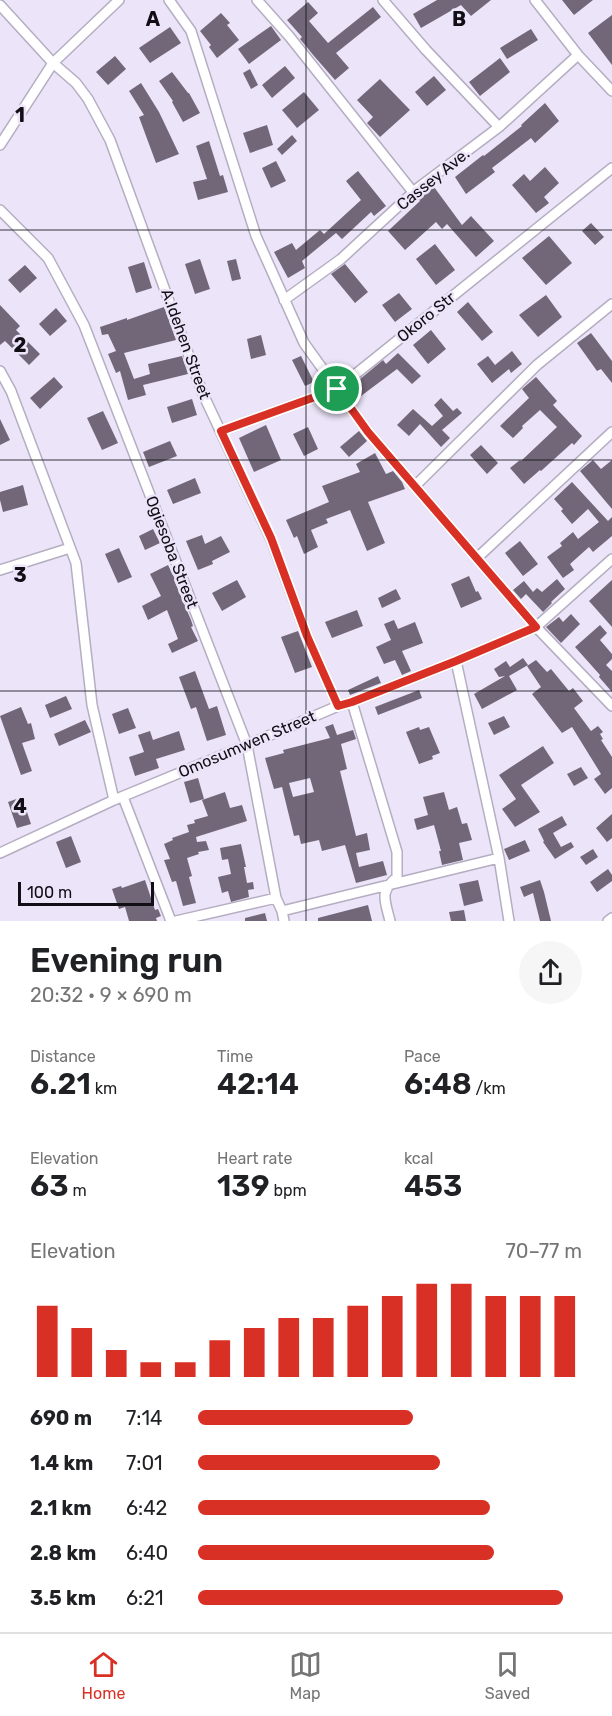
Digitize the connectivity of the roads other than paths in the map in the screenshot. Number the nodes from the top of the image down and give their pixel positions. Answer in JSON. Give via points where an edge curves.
{"nodes":[{"id":1,"x":119,"y":0,"type":"edge"},
{"id":2,"x":170,"y":0,"type":"edge"},
{"id":3,"x":257,"y":0,"type":"edge"},
{"id":4,"x":383,"y":0,"type":"edge"},
{"id":5,"x":535,"y":0,"type":"edge"},
{"id":6,"x":0,"y":5,"type":"edge"},
{"id":7,"x":578,"y":55,"type":"junction"},
{"id":8,"x":53,"y":63,"type":"junction"},
{"id":9,"x":612,"y":91,"type":"edge"},
{"id":10,"x":499,"y":127,"type":"junction"},
{"id":11,"x":0,"y":145,"type":"edge"},
{"id":12,"x":612,"y":168,"type":"edge"},
{"id":13,"x":413,"y":192,"type":"junction"},
{"id":14,"x":0,"y":210,"type":"edge"},
{"id":15,"x":284,"y":300,"type":"junction"},
{"id":16,"x":612,"y":304,"type":"edge"},
{"id":17,"x":0,"y":371,"type":"edge"},
{"id":18,"x":337,"y":389,"type":"junction"},
{"id":19,"x":221,"y":431,"type":"junction"},
{"id":20,"x":612,"y":432,"type":"edge"},
{"id":21,"x":415,"y":486,"type":"junction"},
{"id":22,"x":70,"y":548,"type":"junction"},
{"id":23,"x":477,"y":558,"type":"junction"},
{"id":24,"x":612,"y":559,"type":"edge"},
{"id":25,"x":0,"y":570,"type":"edge"},
{"id":26,"x":536,"y":627,"type":"junction"},
{"id":27,"x":456,"y":661,"type":"junction"},
{"id":28,"x":352,"y":702,"type":"junction"},
{"id":29,"x":612,"y":705,"type":"edge"},
{"id":30,"x":338,"y":706,"type":"junction"},
{"id":31,"x":247,"y":746,"type":"junction"},
{"id":32,"x":118,"y":798,"type":"junction"},
{"id":33,"x":0,"y":853,"type":"edge"},
{"id":34,"x":499,"y":858,"type":"junction"},
{"id":35,"x":387,"y":885,"type":"junction"},
{"id":36,"x":276,"y":897,"type":"junction"},
{"id":37,"x":283,"y":916,"type":"edge"},
{"id":38,"x":612,"y":918,"type":"edge"},
{"id":39,"x":171,"y":921,"type":"edge"},
{"id":40,"x":176,"y":921,"type":"edge"},
{"id":41,"x":390,"y":921,"type":"edge"},
{"id":42,"x":509,"y":921,"type":"edge"},
{"id":43,"x":608,"y":921,"type":"edge"}],
"edges":[{"from":1,"to":8,"type":"street"},
{"from":2,"to":15,"type":"street","via":[[191,31],[256,236]]},
{"from":3,"to":13,"type":"street"},
{"from":4,"to":10,"type":"street"},
{"from":5,"to":7,"type":"street"},
{"from":6,"to":8,"type":"street","name":"A.Idehen Street"},
{"from":7,"to":9,"type":"street"},
{"from":7,"to":10,"type":"street","name":"Cassey Ave."},
{"from":8,"to":11,"type":"street"},
{"from":8,"to":19,"type":"street","name":"A.Idehen Street","via":[[88,99],[110,140],[203,394]]},
{"from":10,"to":13,"type":"street","name":"Cassey Ave."},
{"from":12,"to":18,"type":"street","name":"Okoro Str"},
{"from":13,"to":15,"type":"street","name":"Cassey Ave.","via":[[341,259]]},
{"from":14,"to":31,"type":"street","name":"Ogiesoba Street","via":[[48,258],[84,326]]},
{"from":15,"to":18,"type":"street","via":[[304,343]]},
{"from":16,"to":21,"type":"street","via":[[537,364]]},
{"from":17,"to":22,"type":"street"},
{"from":18,"to":19,"type":"street","name":"Okoro Str"},
{"from":18,"to":21,"type":"street"},
{"from":19,"to":30,"type":"street","name":"A.Idehen Street","via":[[271,538]]},
{"from":20,"to":23,"type":"street"},
{"from":21,"to":23,"type":"street"},
{"from":22,"to":25,"type":"street"},
{"from":22,"to":32,"type":"street","via":[[92,705]]},
{"from":23,"to":26,"type":"street"},
{"from":24,"to":26,"type":"street","name":"Omosumwen Street"},
{"from":26,"to":27,"type":"street","name":"Omosumwen Street"},
{"from":26,"to":29,"type":"street"},
{"from":27,"to":28,"type":"street","name":"Omosumwen Street"},
{"from":27,"to":34,"type":"street"},
{"from":28,"to":30,"type":"street","name":"Omosumwen Street"},
{"from":28,"to":35,"type":"street","via":[[397,852],[397,877]]},
{"from":30,"to":31,"type":"street","name":"Omosumwen Street"},
{"from":31,"to":32,"type":"street","name":"Omosumwen Street"},
{"from":31,"to":36,"type":"street","name":"Ogiesoba Street"},
{"from":32,"to":33,"type":"street","name":"Omosumwen Street"},
{"from":32,"to":39,"type":"street"},
{"from":34,"to":35,"type":"street"},
{"from":34,"to":42,"type":"street"},
{"from":35,"to":37,"type":"street"},
{"from":35,"to":41,"type":"street","via":[[384,897]]},
{"from":36,"to":37,"type":"street","name":"Ogiesoba Street"},
{"from":36,"to":40,"type":"street"},
{"from":38,"to":43,"type":"street"}]}
